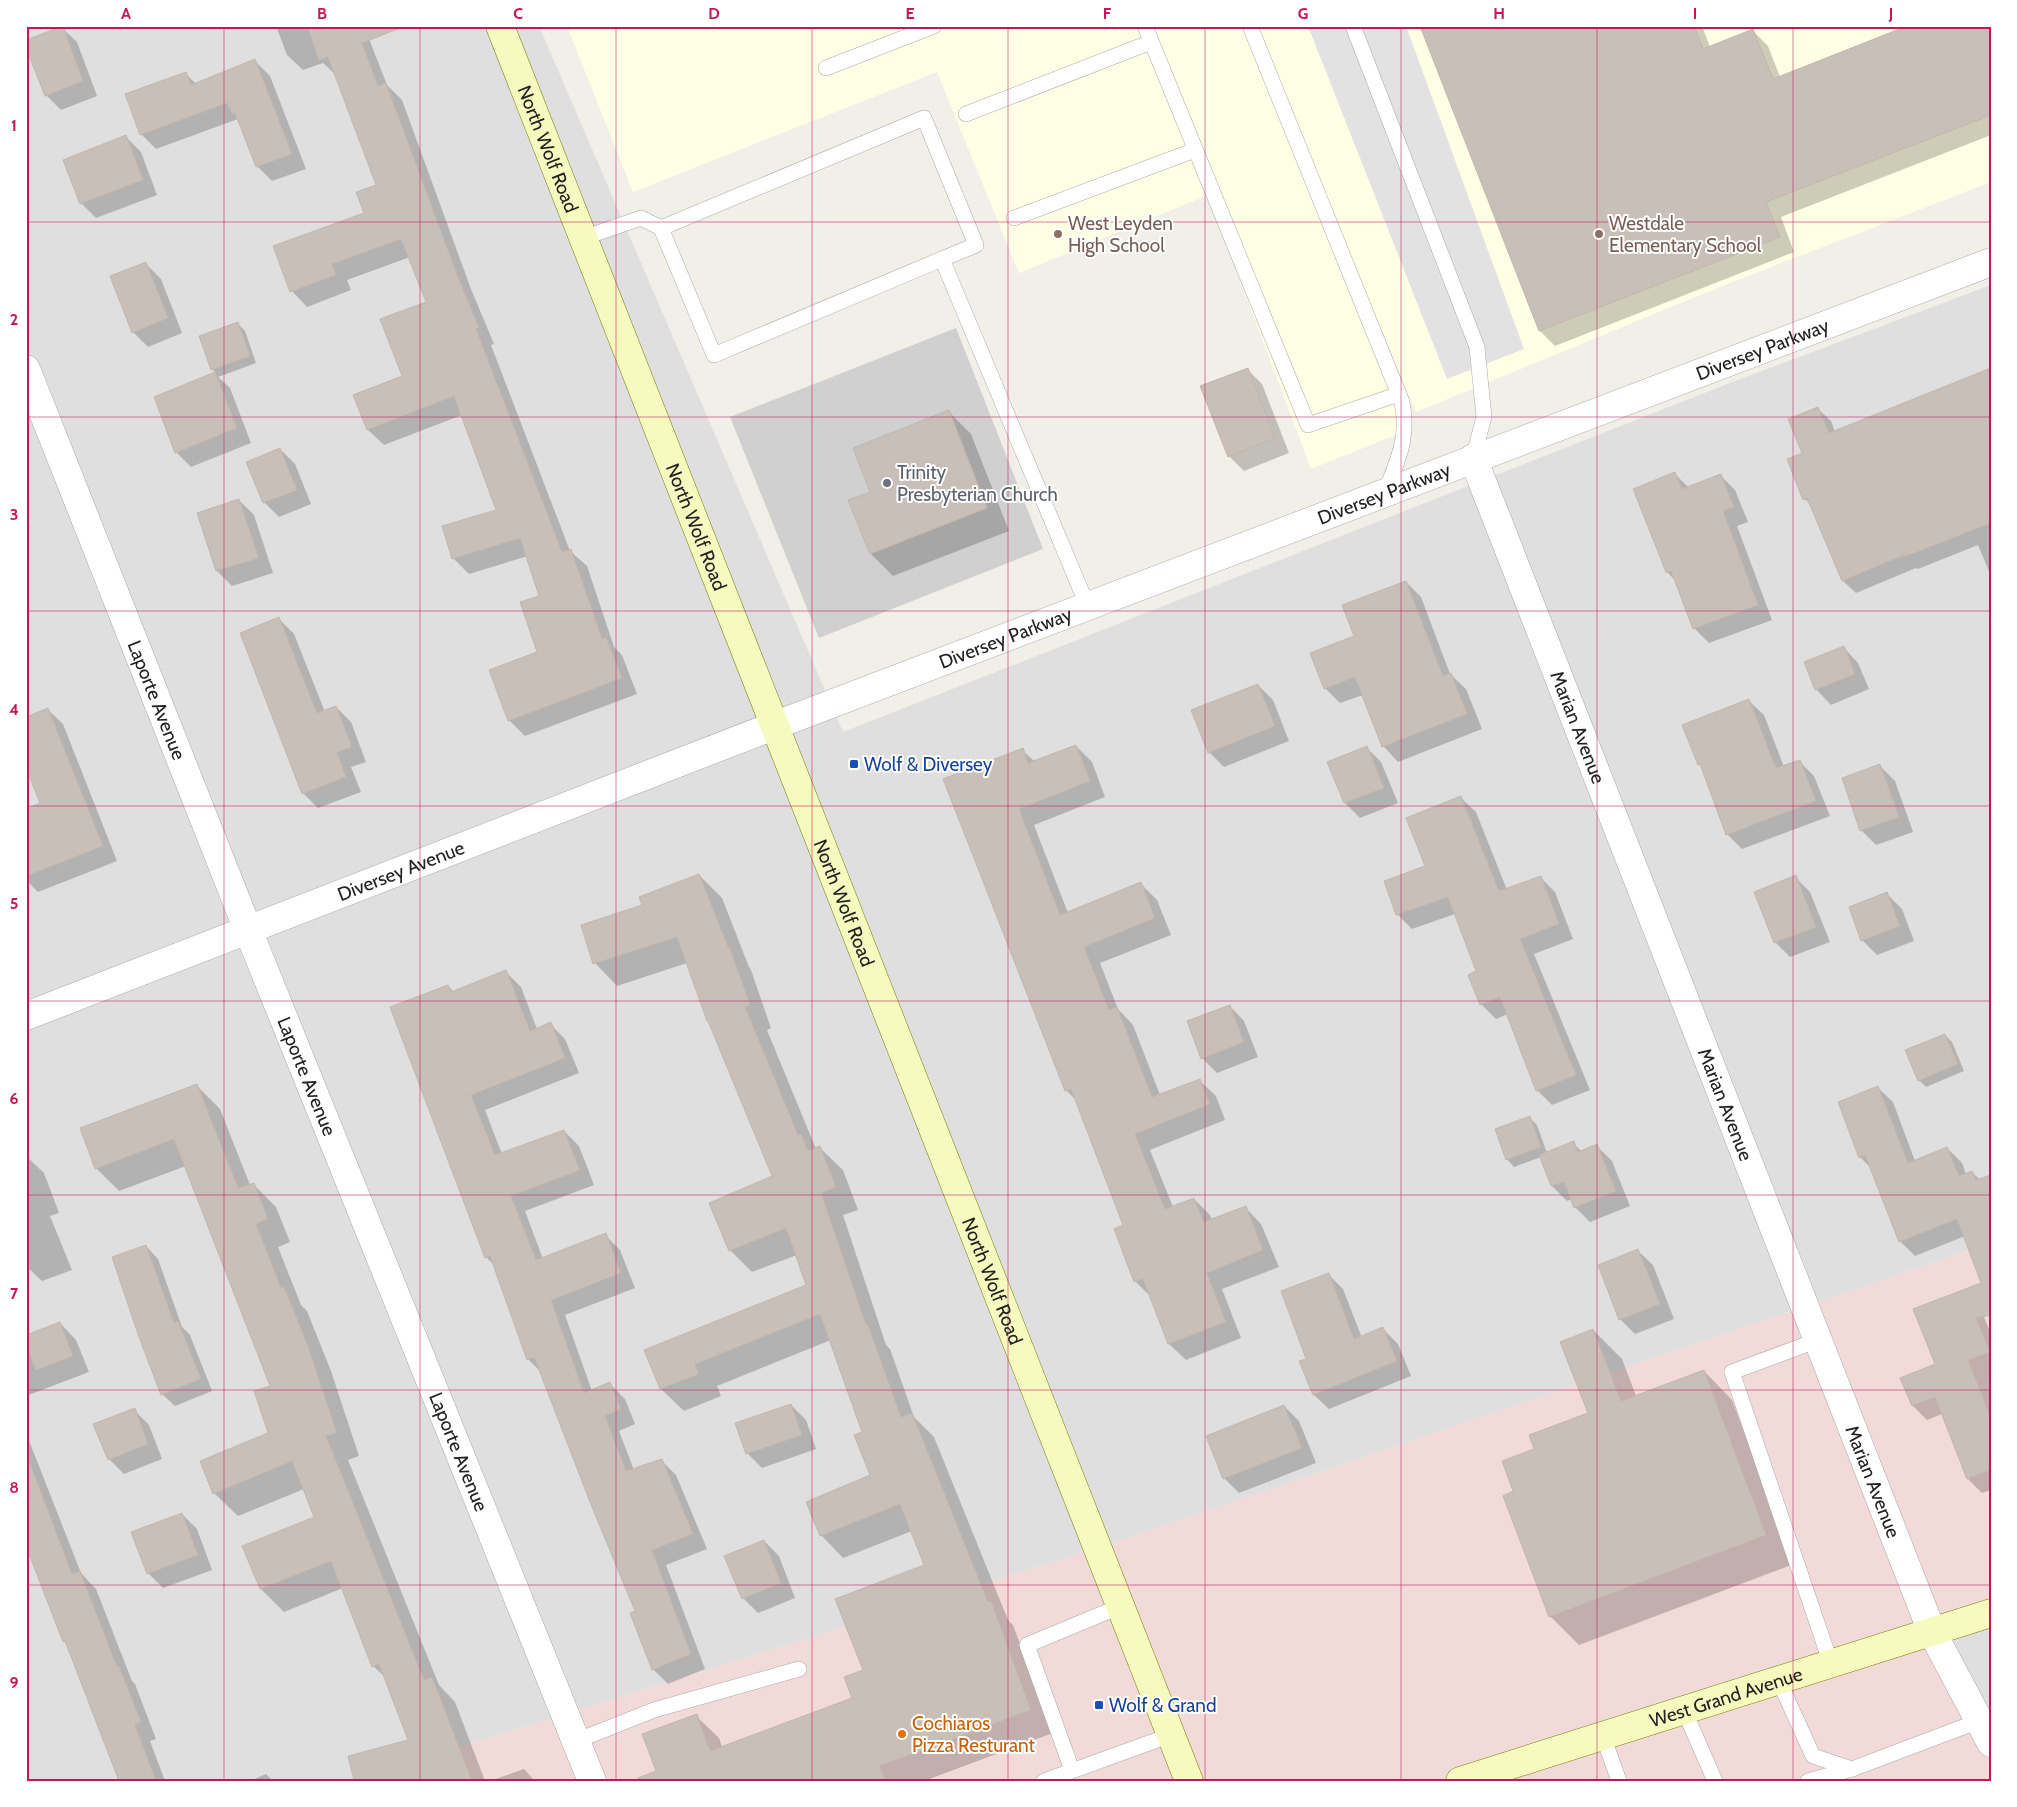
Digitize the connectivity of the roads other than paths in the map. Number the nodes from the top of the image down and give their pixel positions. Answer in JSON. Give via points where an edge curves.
{"nodes":[{"id":1,"x":500,"y":26,"type":"edge"},
{"id":2,"x":934,"y":26,"type":"edge"},
{"id":3,"x":1145,"y":26,"type":"edge"},
{"id":4,"x":1250,"y":26,"type":"edge"},
{"id":5,"x":1353,"y":26,"type":"edge"},
{"id":6,"x":1151,"y":42,"type":"junction"},
{"id":7,"x":826,"y":68,"type":"dead end"},
{"id":8,"x":966,"y":114,"type":"dead end"},
{"id":9,"x":1195,"y":150,"type":"junction"},
{"id":10,"x":1014,"y":218,"type":"dead end"},
{"id":11,"x":661,"y":228,"type":"junction"},
{"id":12,"x":583,"y":238,"type":"junction"},
{"id":13,"x":942,"y":259,"type":"junction"},
{"id":14,"x":1991,"y":262,"type":"edge"},
{"id":15,"x":26,"y":370,"type":"edge"},
{"id":16,"x":1399,"y":394,"type":"junction"},
{"id":17,"x":1473,"y":458,"type":"junction"},
{"id":18,"x":1385,"y":493,"type":"junction"},
{"id":19,"x":1088,"y":607,"type":"junction"},
{"id":20,"x":776,"y":725,"type":"junction"},
{"id":21,"x":248,"y":930,"type":"junction"},
{"id":22,"x":26,"y":1016,"type":"edge"},
{"id":23,"x":1818,"y":1340,"type":"junction"},
{"id":24,"x":1121,"y":1606,"type":"junction"},
{"id":25,"x":1991,"y":1613,"type":"edge"},
{"id":26,"x":1932,"y":1632,"type":"junction"},
{"id":27,"x":1831,"y":1664,"type":"junction"},
{"id":28,"x":800,"y":1669,"type":"dead end"},
{"id":29,"x":1779,"y":1681,"type":"junction"},
{"id":30,"x":1684,"y":1710,"type":"junction"},
{"id":31,"x":1985,"y":1732,"type":"edge"},
{"id":32,"x":1171,"y":1735,"type":"junction"},
{"id":33,"x":1603,"y":1736,"type":"junction"},
{"id":34,"x":576,"y":1741,"type":"junction"},
{"id":35,"x":1852,"y":1768,"type":"junction"},
{"id":36,"x":1072,"y":1770,"type":"junction"},
{"id":37,"x":1506,"y":1774,"type":"edge"},
{"id":38,"x":592,"y":1781,"type":"edge"},
{"id":39,"x":1044,"y":1781,"type":"edge"},
{"id":40,"x":1189,"y":1781,"type":"edge"},
{"id":41,"x":1460,"y":1781,"type":"edge"},
{"id":42,"x":1619,"y":1781,"type":"edge"},
{"id":43,"x":1714,"y":1781,"type":"edge"},
{"id":44,"x":1808,"y":1781,"type":"edge"}],
"edges":[{"from":1,"to":12,"type":"main road","name":"North Wolf Road"},
{"from":2,"to":7,"type":"lane"},
{"from":3,"to":6,"type":"lane"},
{"from":4,"to":16,"type":"lane"},
{"from":5,"to":17,"type":"lane","via":[[1477,347],[1484,417]]},
{"from":6,"to":8,"type":"lane"},
{"from":6,"to":9,"type":"lane"},
{"from":9,"to":10,"type":"lane"},
{"from":9,"to":16,"type":"lane","via":[[1308,425]]},
{"from":11,"to":12,"type":"lane","via":[[641,218]]},
{"from":11,"to":13,"type":"lane","via":[[714,355]]},
{"from":11,"to":13,"type":"lane","via":[[924,118],[976,245]]},
{"from":12,"to":20,"type":"main road","name":"North Wolf Road"},
{"from":13,"to":19,"type":"lane"},
{"from":14,"to":17,"type":"street","name":"Diversey Parkway"},
{"from":15,"to":21,"type":"street","name":"Laporte Avenue"},
{"from":16,"to":18,"type":"lane","via":[[1405,421],[1403,445]]},
{"from":17,"to":18,"type":"street","name":"Diversey Parkway"},
{"from":17,"to":23,"type":"street","name":"Marian Avenue"},
{"from":18,"to":19,"type":"street","name":"Diversey Parkway"},
{"from":19,"to":20,"type":"street","name":"Diversey Parkway"},
{"from":20,"to":21,"type":"street","name":"Diversey Avenue"},
{"from":20,"to":24,"type":"main road","name":"North Wolf Road"},
{"from":21,"to":22,"type":"street","name":"Diversey Avenue"},
{"from":21,"to":34,"type":"street","name":"Laporte Avenue"},
{"from":23,"to":26,"type":"street","name":"Marian Avenue"},
{"from":23,"to":27,"type":"lane","via":[[1732,1372]]},
{"from":24,"to":32,"type":"main road","name":"North Wolf Road"},
{"from":24,"to":36,"type":"lane","via":[[1026,1645]]},
{"from":25,"to":26,"type":"main road","name":"West Grand Avenue"},
{"from":26,"to":27,"type":"main road","name":"West Grand Avenue"},
{"from":26,"to":31,"type":"street","name":"Marian Avenue"},
{"from":27,"to":29,"type":"main road","name":"West Grand Avenue"},
{"from":28,"to":34,"type":"lane","via":[[654,1710]]},
{"from":29,"to":30,"type":"main road","name":"West Grand Avenue"},
{"from":29,"to":35,"type":"lane","via":[[1813,1756]]},
{"from":30,"to":33,"type":"main road","name":"West Grand Avenue"},
{"from":30,"to":43,"type":"lane"},
{"from":31,"to":35,"type":"lane"},
{"from":32,"to":36,"type":"lane"},
{"from":32,"to":40,"type":"main road","name":"North Wolf Road"},
{"from":33,"to":37,"type":"main road","name":"West Grand Avenue"},
{"from":33,"to":42,"type":"lane"},
{"from":34,"to":38,"type":"street","name":"Laporte Avenue"},
{"from":35,"to":44,"type":"lane"},
{"from":36,"to":39,"type":"lane"},
{"from":37,"to":41,"type":"main road","name":"West Grand Avenue"}]}
